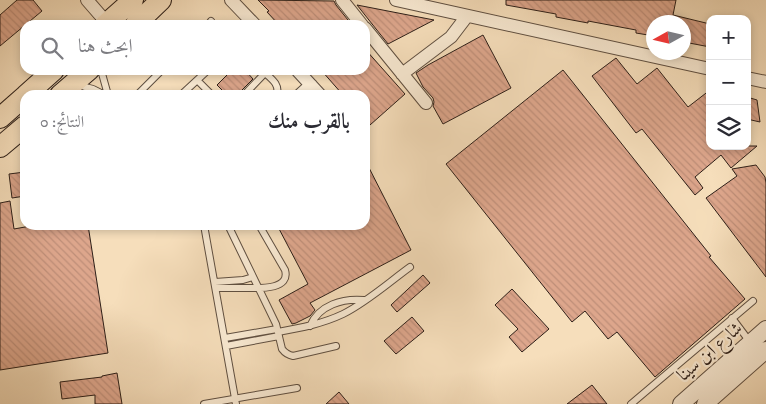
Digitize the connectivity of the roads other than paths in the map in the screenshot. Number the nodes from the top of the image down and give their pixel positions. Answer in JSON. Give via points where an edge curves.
{"nodes":[{"id":1,"x":87,"y":0,"type":"edge"},
{"id":2,"x":133,"y":0,"type":"edge"},
{"id":3,"x":161,"y":0,"type":"edge"},
{"id":4,"x":231,"y":0,"type":"edge"},
{"id":5,"x":342,"y":0,"type":"edge"},
{"id":6,"x":396,"y":0,"type":"edge"},
{"id":7,"x":426,"y":3,"type":"edge"},
{"id":8,"x":468,"y":16,"type":"junction"},
{"id":9,"x":103,"y":20,"type":"edge"},
{"id":10,"x":110,"y":20,"type":"edge"},
{"id":11,"x":140,"y":20,"type":"edge"},
{"id":12,"x":250,"y":20,"type":"edge"},
{"id":13,"x":358,"y":20,"type":"edge"},
{"id":14,"x":370,"y":34,"type":"edge"},
{"id":15,"x":706,"y":68,"type":"edge"},
{"id":16,"x":402,"y":74,"type":"junction"},
{"id":17,"x":49,"y":75,"type":"edge"},
{"id":18,"x":83,"y":75,"type":"edge"},
{"id":19,"x":102,"y":75,"type":"edge"},
{"id":20,"x":157,"y":75,"type":"edge"},
{"id":21,"x":202,"y":75,"type":"edge"},
{"id":22,"x":261,"y":75,"type":"edge"},
{"id":23,"x":267,"y":75,"type":"edge"},
{"id":24,"x":302,"y":75,"type":"edge"},
{"id":25,"x":751,"y":79,"type":"edge"},
{"id":26,"x":197,"y":80,"type":"junction"},
{"id":27,"x":766,"y":82,"type":"edge"},
{"id":28,"x":311,"y":85,"type":"junction"},
{"id":29,"x":32,"y":90,"type":"edge"},
{"id":30,"x":66,"y":90,"type":"edge"},
{"id":31,"x":94,"y":90,"type":"edge"},
{"id":32,"x":105,"y":90,"type":"edge"},
{"id":33,"x":142,"y":90,"type":"edge"},
{"id":34,"x":187,"y":90,"type":"edge"},
{"id":35,"x":207,"y":90,"type":"edge"},
{"id":36,"x":248,"y":90,"type":"edge"},
{"id":37,"x":278,"y":90,"type":"edge"},
{"id":38,"x":306,"y":90,"type":"edge"},
{"id":39,"x":316,"y":90,"type":"edge"},
{"id":40,"x":20,"y":101,"type":"edge"},
{"id":41,"x":426,"y":103,"type":"dead end"},
{"id":42,"x":0,"y":118,"type":"edge"},
{"id":43,"x":20,"y":130,"type":"edge"},
{"id":44,"x":0,"y":147,"type":"edge"},
{"id":45,"x":205,"y":230,"type":"edge"},
{"id":46,"x":230,"y":230,"type":"edge"},
{"id":47,"x":262,"y":230,"type":"edge"},
{"id":48,"x":410,"y":267,"type":"dead end"},
{"id":49,"x":253,"y":277,"type":"junction"},
{"id":50,"x":215,"y":285,"type":"junction"},
{"id":51,"x":258,"y":288,"type":"junction"},
{"id":52,"x":364,"y":300,"type":"junction"},
{"id":53,"x":753,"y":301,"type":"dead end"},
{"id":54,"x":732,"y":318,"type":"junction"},
{"id":55,"x":310,"y":326,"type":"junction"},
{"id":56,"x":766,"y":329,"type":"edge"},
{"id":57,"x":278,"y":332,"type":"junction"},
{"id":58,"x":225,"y":338,"type":"junction"},
{"id":59,"x":226,"y":346,"type":"junction"},
{"id":60,"x":336,"y":346,"type":"dead end"},
{"id":61,"x":759,"y":346,"type":"edge"},
{"id":62,"x":297,"y":388,"type":"dead end"},
{"id":63,"x":713,"y":401,"type":"edge"},
{"id":64,"x":235,"y":402,"type":"edge"},
{"id":65,"x":204,"y":404,"type":"edge"},
{"id":66,"x":631,"y":404,"type":"edge"},
{"id":67,"x":681,"y":404,"type":"edge"}],
"edges":[{"from":1,"to":9,"type":"street"},
{"from":2,"to":10,"type":"main road"},
{"from":3,"to":11,"type":"main road"},
{"from":4,"to":12,"type":"street"},
{"from":5,"to":13,"type":"street"},
{"from":6,"to":7,"type":"street"},
{"from":7,"to":8,"type":"street"},
{"from":8,"to":15,"type":"street"},
{"from":8,"to":16,"type":"street","via":[[451,38]]},
{"from":14,"to":16,"type":"street"},
{"from":16,"to":41,"type":"street"},
{"from":17,"to":29,"type":"main road"},
{"from":18,"to":30,"type":"main road"},
{"from":19,"to":32,"type":"lane"},
{"from":20,"to":33,"type":"lane"},
{"from":21,"to":26,"type":"lane"},
{"from":22,"to":36,"type":"lane"},
{"from":23,"to":37,"type":"lane","via":[[276,83]]},
{"from":24,"to":28,"type":"street"},
{"from":25,"to":27,"type":"street"},
{"from":26,"to":34,"type":"lane"},
{"from":26,"to":35,"type":"lane"},
{"from":28,"to":38,"type":"street"},
{"from":28,"to":39,"type":"street"},
{"from":30,"to":31,"type":"lane","via":[[86,87]]},
{"from":40,"to":42,"type":"main road"},
{"from":43,"to":44,"type":"main road"},
{"from":45,"to":50,"type":"lane"},
{"from":46,"to":49,"type":"lane"},
{"from":47,"to":51,"type":"lane","via":[[286,275],[274,286]]},
{"from":48,"to":52,"type":"lane"},
{"from":49,"to":50,"type":"lane"},
{"from":49,"to":51,"type":"lane"},
{"from":50,"to":51,"type":"lane"},
{"from":50,"to":58,"type":"lane"},
{"from":51,"to":57,"type":"lane"},
{"from":52,"to":55,"type":"lane","via":[[343,314]]},
{"from":52,"to":55,"type":"lane","via":[[344,301],[326,307],[315,316]]},
{"from":53,"to":54,"type":"lane"},
{"from":54,"to":61,"type":"lane"},
{"from":54,"to":66,"type":"lane"},
{"from":55,"to":57,"type":"lane"},
{"from":56,"to":61,"type":"street","name":"شارع ابن سينا"},
{"from":57,"to":58,"type":"lane"},
{"from":57,"to":59,"type":"lane"},
{"from":57,"to":60,"type":"lane","via":[[282,349],[293,356]]},
{"from":58,"to":59,"type":"lane"},
{"from":59,"to":64,"type":"lane"},
{"from":61,"to":63,"type":"street","name":"شارع ابن سينا"},
{"from":61,"to":67,"type":"street","name":"شارع ابن سينا"},
{"from":62,"to":64,"type":"lane"},
{"from":64,"to":65,"type":"lane"}]}
